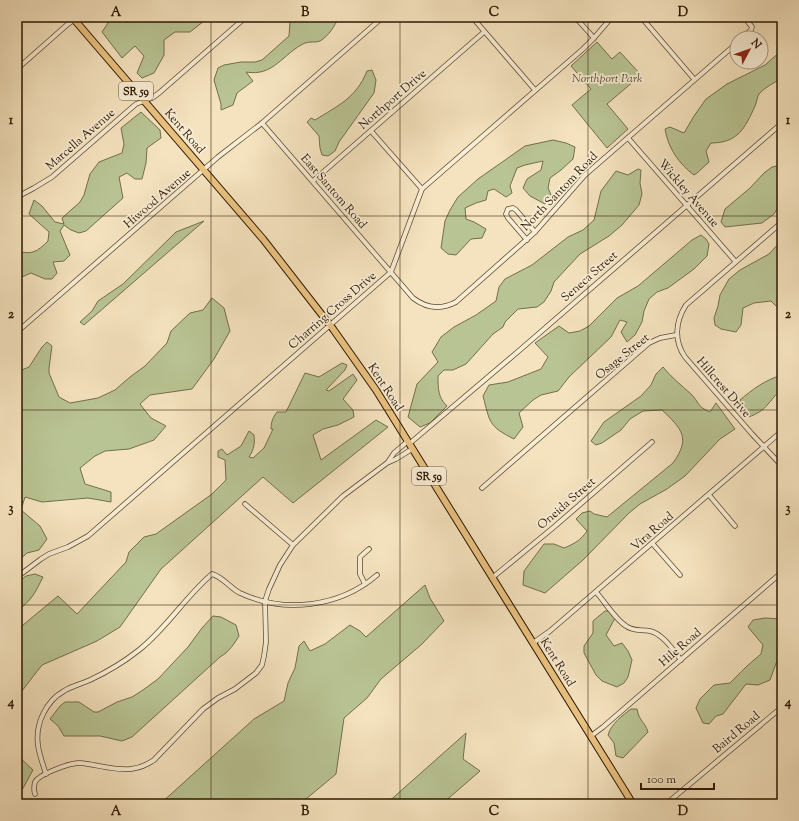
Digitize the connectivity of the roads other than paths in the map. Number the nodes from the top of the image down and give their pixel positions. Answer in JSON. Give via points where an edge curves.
{"nodes":[{"id":1,"x":246,"y":17,"type":"edge"},
{"id":2,"x":383,"y":17,"type":"edge"},
{"id":3,"x":472,"y":17,"type":"edge"},
{"id":4,"x":575,"y":17,"type":"edge"},
{"id":5,"x":612,"y":17,"type":"edge"},
{"id":6,"x":641,"y":17,"type":"edge"},
{"id":7,"x":744,"y":17,"type":"edge"},
{"id":8,"x":74,"y":18,"type":"edge"},
{"id":9,"x":751,"y":30,"type":"edge"},
{"id":10,"x":484,"y":32,"type":"junction"},
{"id":11,"x":594,"y":38,"type":"junction"},
{"id":12,"x":729,"y":50,"type":"edge"},
{"id":13,"x":17,"y":69,"type":"edge"},
{"id":14,"x":694,"y":79,"type":"junction"},
{"id":15,"x":536,"y":90,"type":"junction"},
{"id":16,"x":145,"y":101,"type":"junction"},
{"id":17,"x":262,"y":123,"type":"junction"},
{"id":18,"x":782,"y":123,"type":"edge"},
{"id":19,"x":371,"y":131,"type":"junction"},
{"id":20,"x":628,"y":138,"type":"junction"},
{"id":21,"x":204,"y":170,"type":"junction"},
{"id":22,"x":313,"y":181,"type":"junction"},
{"id":23,"x":422,"y":189,"type":"junction"},
{"id":24,"x":17,"y":197,"type":"edge"},
{"id":25,"x":687,"y":205,"type":"junction"},
{"id":26,"x":782,"y":222,"type":"edge"},
{"id":27,"x":535,"y":232,"type":"junction"},
{"id":28,"x":527,"y":240,"type":"junction"},
{"id":29,"x":736,"y":261,"type":"junction"},
{"id":30,"x":391,"y":272,"type":"junction"},
{"id":31,"x":330,"y":326,"type":"junction"},
{"id":32,"x":17,"y":332,"type":"edge"},
{"id":33,"x":676,"y":335,"type":"junction"},
{"id":34,"x":782,"y":431,"type":"edge"},
{"id":35,"x":652,"y":442,"type":"dead end"},
{"id":36,"x":410,"y":445,"type":"junction"},
{"id":37,"x":764,"y":447,"type":"junction"},
{"id":38,"x":387,"y":463,"type":"junction"},
{"id":39,"x":782,"y":466,"type":"edge"},
{"id":40,"x":482,"y":488,"type":"dead end"},
{"id":41,"x":709,"y":495,"type":"junction"},
{"id":42,"x":245,"y":504,"type":"dead end"},
{"id":43,"x":735,"y":526,"type":"dead end"},
{"id":44,"x":652,"y":543,"type":"junction"},
{"id":45,"x":293,"y":545,"type":"junction"},
{"id":46,"x":369,"y":548,"type":"dead end"},
{"id":47,"x":782,"y":572,"type":"edge"},
{"id":48,"x":377,"y":575,"type":"dead end"},
{"id":49,"x":680,"y":575,"type":"dead end"},
{"id":50,"x":17,"y":577,"type":"edge"},
{"id":51,"x":492,"y":578,"type":"junction"},
{"id":52,"x":365,"y":584,"type":"junction"},
{"id":53,"x":596,"y":592,"type":"junction"},
{"id":54,"x":265,"y":601,"type":"junction"},
{"id":55,"x":533,"y":644,"type":"junction"},
{"id":56,"x":681,"y":660,"type":"junction"},
{"id":57,"x":782,"y":707,"type":"edge"},
{"id":58,"x":591,"y":736,"type":"junction"},
{"id":59,"x":46,"y":774,"type":"junction"},
{"id":60,"x":35,"y":794,"type":"dead end"},
{"id":61,"x":633,"y":804,"type":"edge"},
{"id":62,"x":666,"y":804,"type":"edge"}],
"edges":[{"from":1,"to":16,"type":"street","name":"Marcella Avenue","via":[[159,93]]},
{"from":2,"to":17,"type":"street","name":"Hiwood Avenue"},
{"from":3,"to":10,"type":"street"},
{"from":4,"to":11,"type":"street"},
{"from":5,"to":11,"type":"street","name":"Charring Cross Drive"},
{"from":6,"to":14,"type":"street"},
{"from":7,"to":9,"type":"street","via":[[752,27]]},
{"from":8,"to":13,"type":"street"},
{"from":8,"to":16,"type":"main road","name":"Kent Road","number":"SR 59"},
{"from":10,"to":15,"type":"street"},
{"from":10,"to":19,"type":"street","name":"Northport Drive"},
{"from":11,"to":15,"type":"street","name":"Charring Cross Drive"},
{"from":12,"to":14,"type":"street","name":"North Santom Road"},
{"from":14,"to":20,"type":"street","name":"North Santom Road"},
{"from":15,"to":23,"type":"street","name":"Charring Cross Drive"},
{"from":16,"to":21,"type":"main road","name":"Kent Road","number":"SR 59"},
{"from":16,"to":24,"type":"street","name":"Marcella Avenue","via":[[136,104],[52,177]]},
{"from":17,"to":21,"type":"street","name":"Hiwood Avenue"},
{"from":17,"to":22,"type":"street","name":"East Santom Road"},
{"from":18,"to":25,"type":"street","name":"Seneca Street"},
{"from":19,"to":22,"type":"street","name":"Northport Drive"},
{"from":19,"to":23,"type":"street"},
{"from":20,"to":25,"type":"street","name":"Wickley Avenue"},
{"from":20,"to":27,"type":"street","name":"North Santom Road","via":[[585,175]]},
{"from":21,"to":31,"type":"main road","name":"Kent Road","number":"SR 59","via":[[263,239]]},
{"from":21,"to":32,"type":"street","name":"Hiwood Avenue"},
{"from":22,"to":30,"type":"street","name":"East Santom Road"},
{"from":23,"to":30,"type":"street","name":"Charring Cross Drive"},
{"from":25,"to":29,"type":"street","name":"Wickley Avenue"},
{"from":25,"to":36,"type":"street","name":"Seneca Street"},
{"from":26,"to":29,"type":"street"},
{"from":27,"to":28,"type":"street","name":"North Santom Road"},
{"from":27,"to":28,"type":"street","via":[[516,210],[508,209],[508,218]]},
{"from":28,"to":30,"type":"street","name":"North Santom Road","via":[[456,302],[445,306],[429,307],[418,302]]},
{"from":29,"to":33,"type":"street","via":[[686,305],[680,315]]},
{"from":30,"to":31,"type":"street","name":"Charring Cross Drive"},
{"from":31,"to":36,"type":"main road","name":"Kent Road","number":"SR 59","via":[[368,378]]},
{"from":31,"to":50,"type":"street","name":"Charring Cross Drive","via":[[88,536],[49,554]]},
{"from":33,"to":37,"type":"street","name":"Hillcrest Drive","via":[[685,358]]},
{"from":33,"to":40,"type":"street","name":"Osage Street","via":[[649,343]]},
{"from":34,"to":37,"type":"street","name":"Vira Road"},
{"from":35,"to":51,"type":"street","name":"Oneida Street"},
{"from":36,"to":38,"type":"street","via":[[396,459]]},
{"from":36,"to":38,"type":"street","via":[[394,453]]},
{"from":36,"to":51,"type":"main road","name":"Kent Road","number":"SR 59"},
{"from":37,"to":39,"type":"street","name":"Hillcrest Drive"},
{"from":37,"to":41,"type":"street","name":"Vira Road"},
{"from":38,"to":45,"type":"street","via":[[343,496]]},
{"from":41,"to":43,"type":"street"},
{"from":41,"to":44,"type":"street","name":"Vira Road"},
{"from":42,"to":45,"type":"street"},
{"from":44,"to":49,"type":"street"},
{"from":44,"to":53,"type":"street","name":"Vira Road"},
{"from":45,"to":54,"type":"street","via":[[280,565]]},
{"from":46,"to":52,"type":"street","via":[[360,557],[360,574]]},
{"from":47,"to":56,"type":"street","name":"Hile Road"},
{"from":48,"to":52,"type":"street"},
{"from":51,"to":55,"type":"main road","name":"Kent Road","number":"SR 59"},
{"from":52,"to":54,"type":"street","via":[[332,600],[317,603],[301,605]]},
{"from":53,"to":55,"type":"street","name":"Vira Road"},
{"from":53,"to":56,"type":"street","via":[[624,624],[632,629],[647,630],[661,637]]},
{"from":54,"to":59,"type":"street","via":[[266,642],[262,664],[256,673],[203,709],[154,760],[132,769],[79,763]]},
{"from":54,"to":59,"type":"street","via":[[239,592],[219,576],[212,574],[139,650],[89,681],[56,696],[42,716],[38,730],[38,745]]},
{"from":55,"to":58,"type":"main road","name":"Kent Road","number":"SR 59"},
{"from":56,"to":58,"type":"street","name":"Hile Road"},
{"from":57,"to":62,"type":"street","name":"Baird Road"},
{"from":58,"to":61,"type":"main road","name":"Kent Road","number":"SR 59"},
{"from":59,"to":60,"type":"street","via":[[34,783]]}]}
